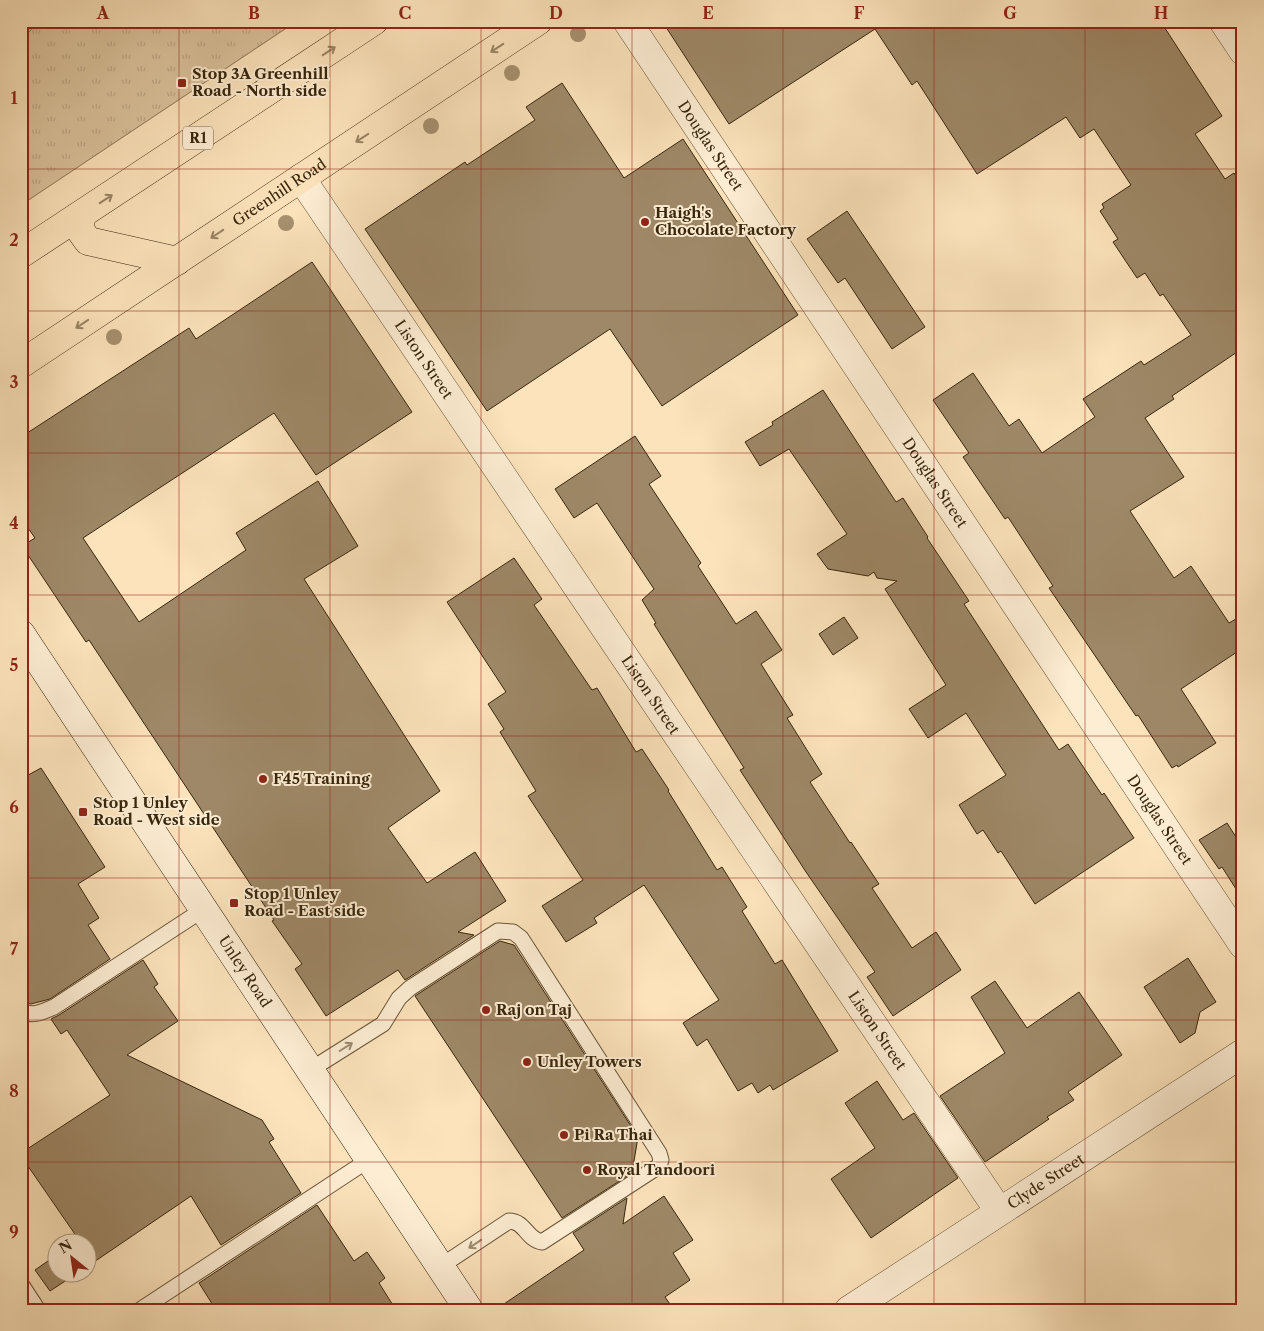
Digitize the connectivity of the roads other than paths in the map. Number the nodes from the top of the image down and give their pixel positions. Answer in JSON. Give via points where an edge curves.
{"nodes":[{"id":1,"x":374,"y":21,"type":"edge"},
{"id":2,"x":538,"y":21,"type":"edge"},
{"id":3,"x":627,"y":21,"type":"edge"},
{"id":4,"x":1223,"y":21,"type":"edge"},
{"id":5,"x":1243,"y":51,"type":"edge"},
{"id":6,"x":301,"y":178,"type":"junction"},
{"id":7,"x":81,"y":215,"type":"junction"},
{"id":8,"x":21,"y":254,"type":"edge"},
{"id":9,"x":177,"y":261,"type":"junction"},
{"id":10,"x":56,"y":341,"type":"junction"},
{"id":11,"x":21,"y":364,"type":"edge"},
{"id":12,"x":21,"y":383,"type":"edge"},
{"id":13,"x":21,"y":634,"type":"edge"},
{"id":14,"x":204,"y":909,"type":"junction"},
{"id":15,"x":1243,"y":945,"type":"edge"},
{"id":16,"x":21,"y":1011,"type":"edge"},
{"id":17,"x":1243,"y":1052,"type":"edge"},
{"id":18,"x":310,"y":1070,"type":"junction"},
{"id":19,"x":370,"y":1159,"type":"junction"},
{"id":20,"x":999,"y":1211,"type":"junction"},
{"id":21,"x":441,"y":1266,"type":"junction"},
{"id":22,"x":21,"y":1284,"type":"edge"},
{"id":23,"x":38,"y":1310,"type":"edge"},
{"id":24,"x":140,"y":1310,"type":"edge"},
{"id":25,"x":470,"y":1310,"type":"edge"},
{"id":26,"x":849,"y":1310,"type":"edge"}],
"edges":[{"from":7,"to":1,"type":"highway","number":"R1","one_way":true},
{"from":2,"to":6,"type":"highway","name":"Greenhill Road","one_way":true},
{"from":3,"to":15,"type":"street","name":"Douglas Street"},
{"from":4,"to":5,"type":"street"},
{"from":6,"to":9,"type":"highway","name":"Greenhill Road","one_way":true},
{"from":6,"to":20,"type":"street","name":"Liston Street"},
{"from":7,"to":8,"type":"highway","number":"R1"},
{"from":7,"to":9,"type":"highway","via":[[80,230],[88,240]]},
{"from":9,"to":10,"type":"highway","name":"Greenhill Road","one_way":true},
{"from":10,"to":11,"type":"highway","name":"Greenhill Road"},
{"from":10,"to":12,"type":"highway"},
{"from":13,"to":14,"type":"street","name":"Unley Road"},
{"from":14,"to":16,"type":"lane","via":[[54,1007],[39,1014],[28,1015]]},
{"from":14,"to":18,"type":"street","name":"Unley Road"},
{"from":17,"to":20,"type":"street","name":"Clyde Street"},
{"from":18,"to":19,"type":"street","name":"Unley Road"},
{"from":18,"to":21,"type":"lane","one_way":true,"via":[[383,1024],[399,998],[410,988],[498,931],[513,932],[521,938],[661,1160],[659,1166],[542,1242],[535,1240],[521,1224],[509,1221]]},
{"from":19,"to":21,"type":"street","name":"Unley Road"},
{"from":19,"to":24,"type":"lane"},
{"from":20,"to":26,"type":"street","name":"Clyde Street"},
{"from":21,"to":25,"type":"street","name":"Unley Road"},
{"from":22,"to":23,"type":"lane"}]}
